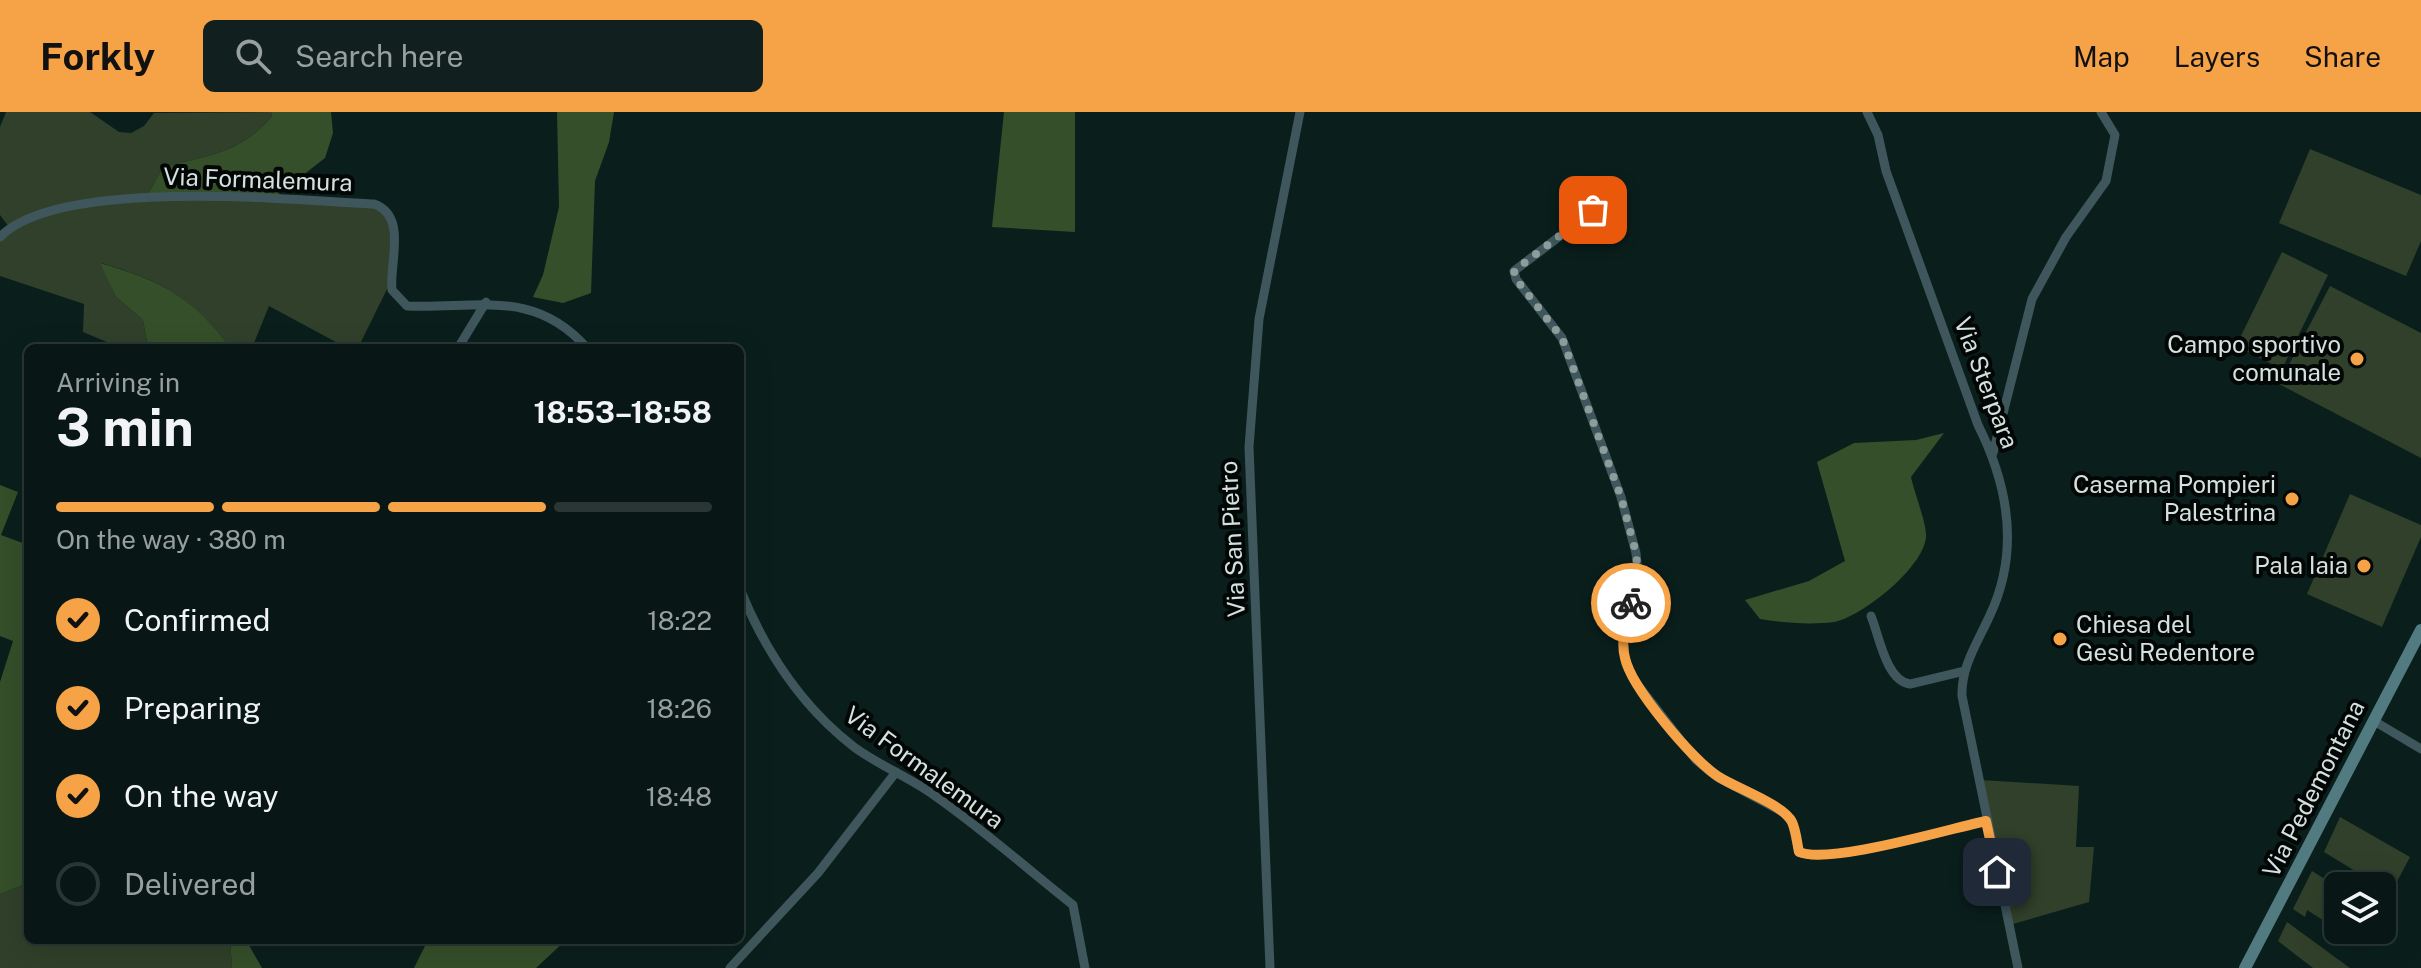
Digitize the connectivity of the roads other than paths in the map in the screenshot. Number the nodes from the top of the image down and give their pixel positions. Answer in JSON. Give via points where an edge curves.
{"nodes":[{"id":1,"x":1300,"y":112,"type":"edge"},
{"id":2,"x":1867,"y":112,"type":"edge"},
{"id":3,"x":2101,"y":112,"type":"edge"},
{"id":4,"x":1618,"y":192,"type":"dead end"},
{"id":5,"x":0,"y":237,"type":"edge"},
{"id":6,"x":486,"y":302,"type":"junction"},
{"id":7,"x":460,"y":344,"type":"edge"},
{"id":8,"x":583,"y":344,"type":"edge"},
{"id":9,"x":1993,"y":454,"type":"junction"},
{"id":10,"x":744,"y":598,"type":"edge"},
{"id":11,"x":1871,"y":616,"type":"dead end"},
{"id":12,"x":2421,"y":630,"type":"edge"},
{"id":13,"x":1964,"y":671,"type":"junction"},
{"id":14,"x":2374,"y":721,"type":"junction"},
{"id":15,"x":2421,"y":749,"type":"edge"},
{"id":16,"x":896,"y":772,"type":"junction"},
{"id":17,"x":1986,"y":821,"type":"junction"},
{"id":18,"x":730,"y":968,"type":"edge"},
{"id":19,"x":1085,"y":968,"type":"edge"},
{"id":20,"x":1270,"y":968,"type":"edge"},
{"id":21,"x":2018,"y":968,"type":"edge"},
{"id":22,"x":2245,"y":968,"type":"edge"}],
"edges":[{"from":1,"to":20,"type":"street","name":"Via San Pietro","via":[[1259,319],[1249,447]]},
{"from":2,"to":9,"type":"street","name":"Via Sterpara","via":[[1978,425]]},
{"from":3,"to":9,"type":"street","via":[[2115,135],[2106,181],[2066,237],[2032,299]]},
{"from":4,"to":17,"type":"street","via":[[1514,271],[1562,338],[1621,497],[1638,574],[1623,638],[1634,680],[1696,760],[1783,812],[1792,822],[1799,852],[1809,857]]},
{"from":5,"to":6,"type":"street","name":"Via Formalemura","via":[[9,227],[66,206],[147,196],[374,204],[386,210],[394,227],[391,281],[407,306]]},
{"from":6,"to":7,"type":"street"},
{"from":6,"to":8,"type":"street","name":"Via Formalemura","via":[[530,309],[569,328]]},
{"from":9,"to":13,"type":"street","name":"Via Sterpara","via":[[2007,507],[2008,560]]},
{"from":10,"to":16,"type":"street","name":"Via Formalemura","via":[[764,642],[804,699],[855,747]]},
{"from":11,"to":13,"type":"street","via":[[1901,682],[1913,684]]},
{"from":12,"to":14,"type":"street","name":"Via Pedemontana"},
{"from":13,"to":17,"type":"street","name":"Via Sterpara","via":[[1965,719]]},
{"from":14,"to":15,"type":"street"},
{"from":14,"to":22,"type":"street","name":"Via Pedemontana"},
{"from":16,"to":18,"type":"street","via":[[818,873]]},
{"from":16,"to":19,"type":"street","name":"Via Formalemura","via":[[929,791],[1073,905]]},
{"from":17,"to":21,"type":"street","name":"Via Sterpara"}]}
